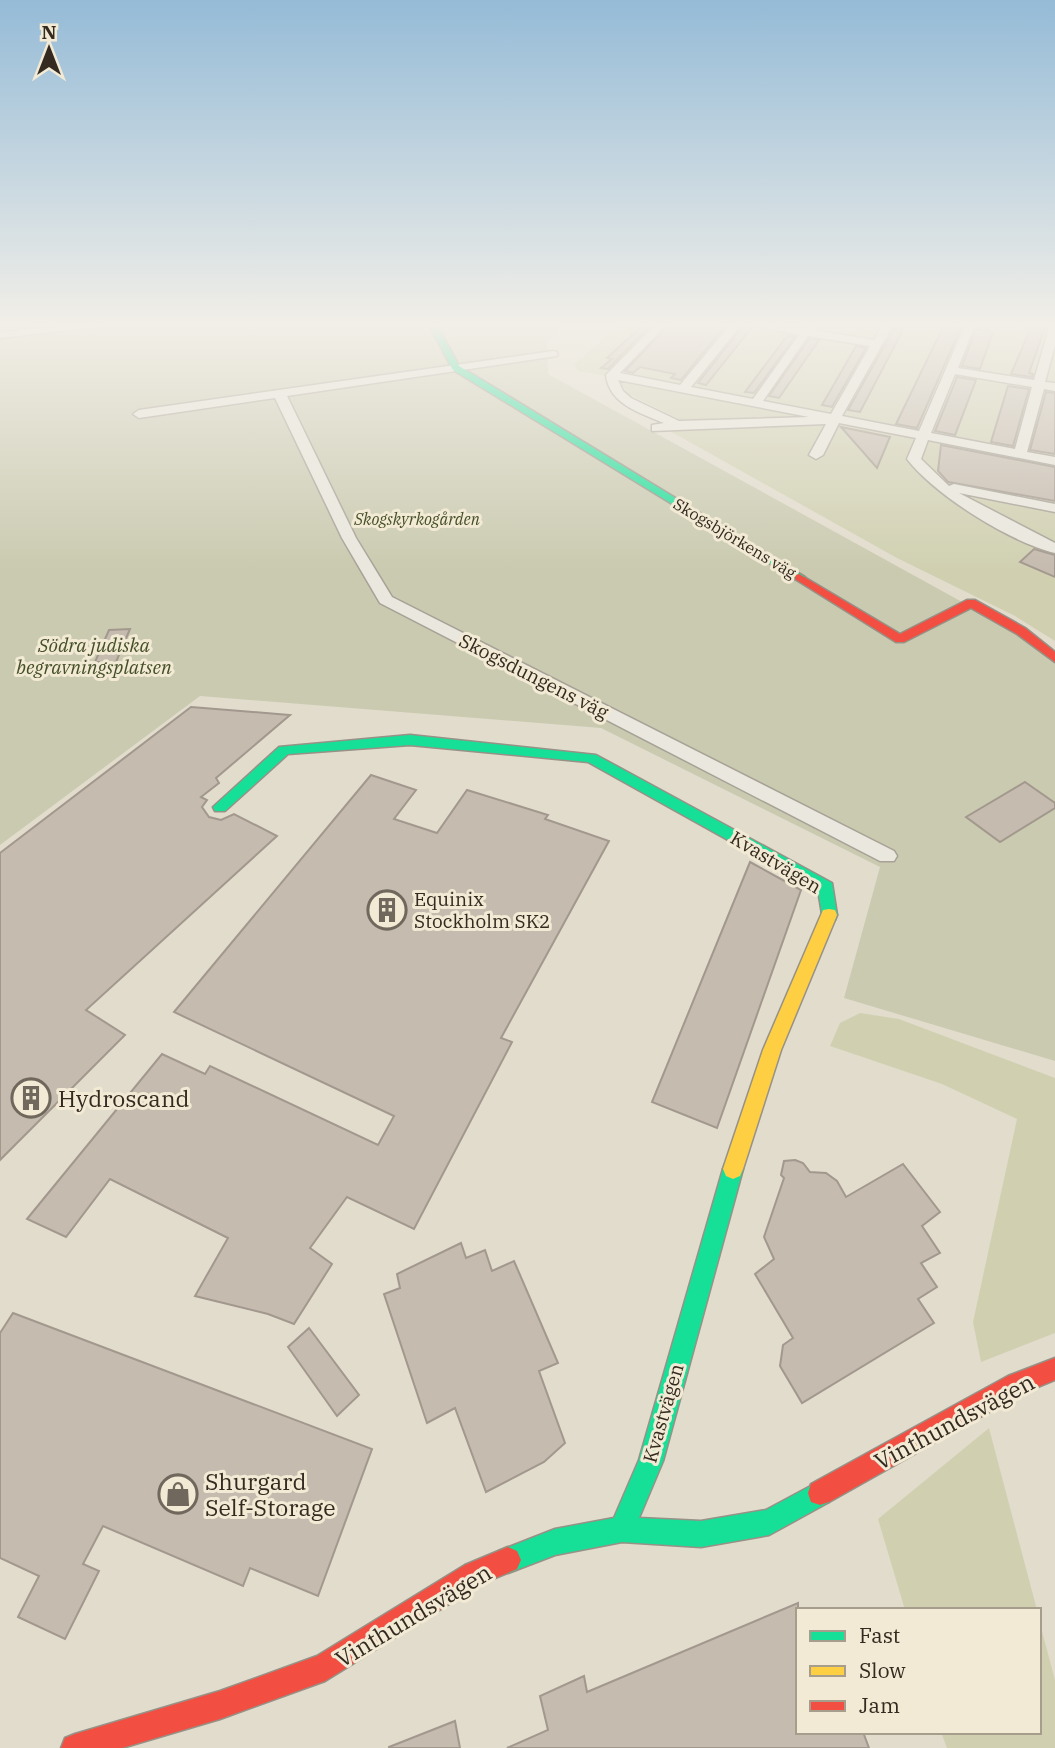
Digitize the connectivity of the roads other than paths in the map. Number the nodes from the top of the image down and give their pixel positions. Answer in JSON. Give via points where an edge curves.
{"nodes":[{"id":1,"x":194,"y":407,"type":"edge"},
{"id":2,"x":286,"y":407,"type":"edge"},
{"id":3,"x":519,"y":407,"type":"edge"},
{"id":4,"x":642,"y":407,"type":"edge"},
{"id":5,"x":781,"y":407,"type":"edge"},
{"id":6,"x":841,"y":407,"type":"edge"},
{"id":7,"x":935,"y":407,"type":"edge"},
{"id":8,"x":1034,"y":407,"type":"edge"},
{"id":9,"x":139,"y":414,"type":"dead end"},
{"id":10,"x":834,"y":419,"type":"junction"},
{"id":11,"x":678,"y":425,"type":"junction"},
{"id":12,"x":656,"y":428,"type":"dead end"},
{"id":13,"x":922,"y":436,"type":"junction"},
{"id":14,"x":1020,"y":454,"type":"junction"},
{"id":15,"x":816,"y":455,"type":"dead end"},
{"id":16,"x":1055,"y":461,"type":"edge"},
{"id":17,"x":942,"y":485,"type":"junction"},
{"id":18,"x":1055,"y":508,"type":"edge"},
{"id":19,"x":1055,"y":549,"type":"edge"},
{"id":20,"x":1055,"y":658,"type":"edge"},
{"id":21,"x":220,"y":807,"type":"dead end"},
{"id":22,"x":887,"y":856,"type":"dead end"},
{"id":23,"x":1055,"y":1369,"type":"edge"},
{"id":24,"x":622,"y":1530,"type":"junction"},
{"id":25,"x":75,"y":1748,"type":"edge"}],
"edges":[{"from":1,"to":9,"type":"street"},
{"from":2,"to":22,"type":"street","name":"Skogsdungens väg","via":[[349,538],[386,600]]},
{"from":3,"to":20,"type":"street","name":"Skogsbjörkens väg","via":[[900,639],[971,603],[1021,631]]},
{"from":4,"to":11,"type":"street"},
{"from":5,"to":10,"type":"street"},
{"from":6,"to":10,"type":"street"},
{"from":7,"to":13,"type":"street"},
{"from":8,"to":14,"type":"street"},
{"from":10,"to":11,"type":"street","via":[[804,421],[755,413],[746,422]]},
{"from":10,"to":13,"type":"street"},
{"from":10,"to":15,"type":"street"},
{"from":11,"to":12,"type":"street"},
{"from":13,"to":14,"type":"street"},
{"from":13,"to":17,"type":"street","via":[[914,459],[927,476]]},
{"from":14,"to":16,"type":"street"},
{"from":17,"to":18,"type":"street"},
{"from":17,"to":19,"type":"street"},
{"from":21,"to":24,"type":"street","name":"Kvastvägen","via":[[284,750],[410,740],[591,758],[826,887],[829,918],[772,1050],[724,1196],[651,1461]]},
{"from":23,"to":24,"type":"street","name":"Vinthundsvägen","via":[[1016,1384],[769,1522],[701,1534]]},
{"from":24,"to":25,"type":"street","name":"Vinthundsvägen","via":[[555,1542],[474,1574],[325,1667],[220,1705]]}]}
